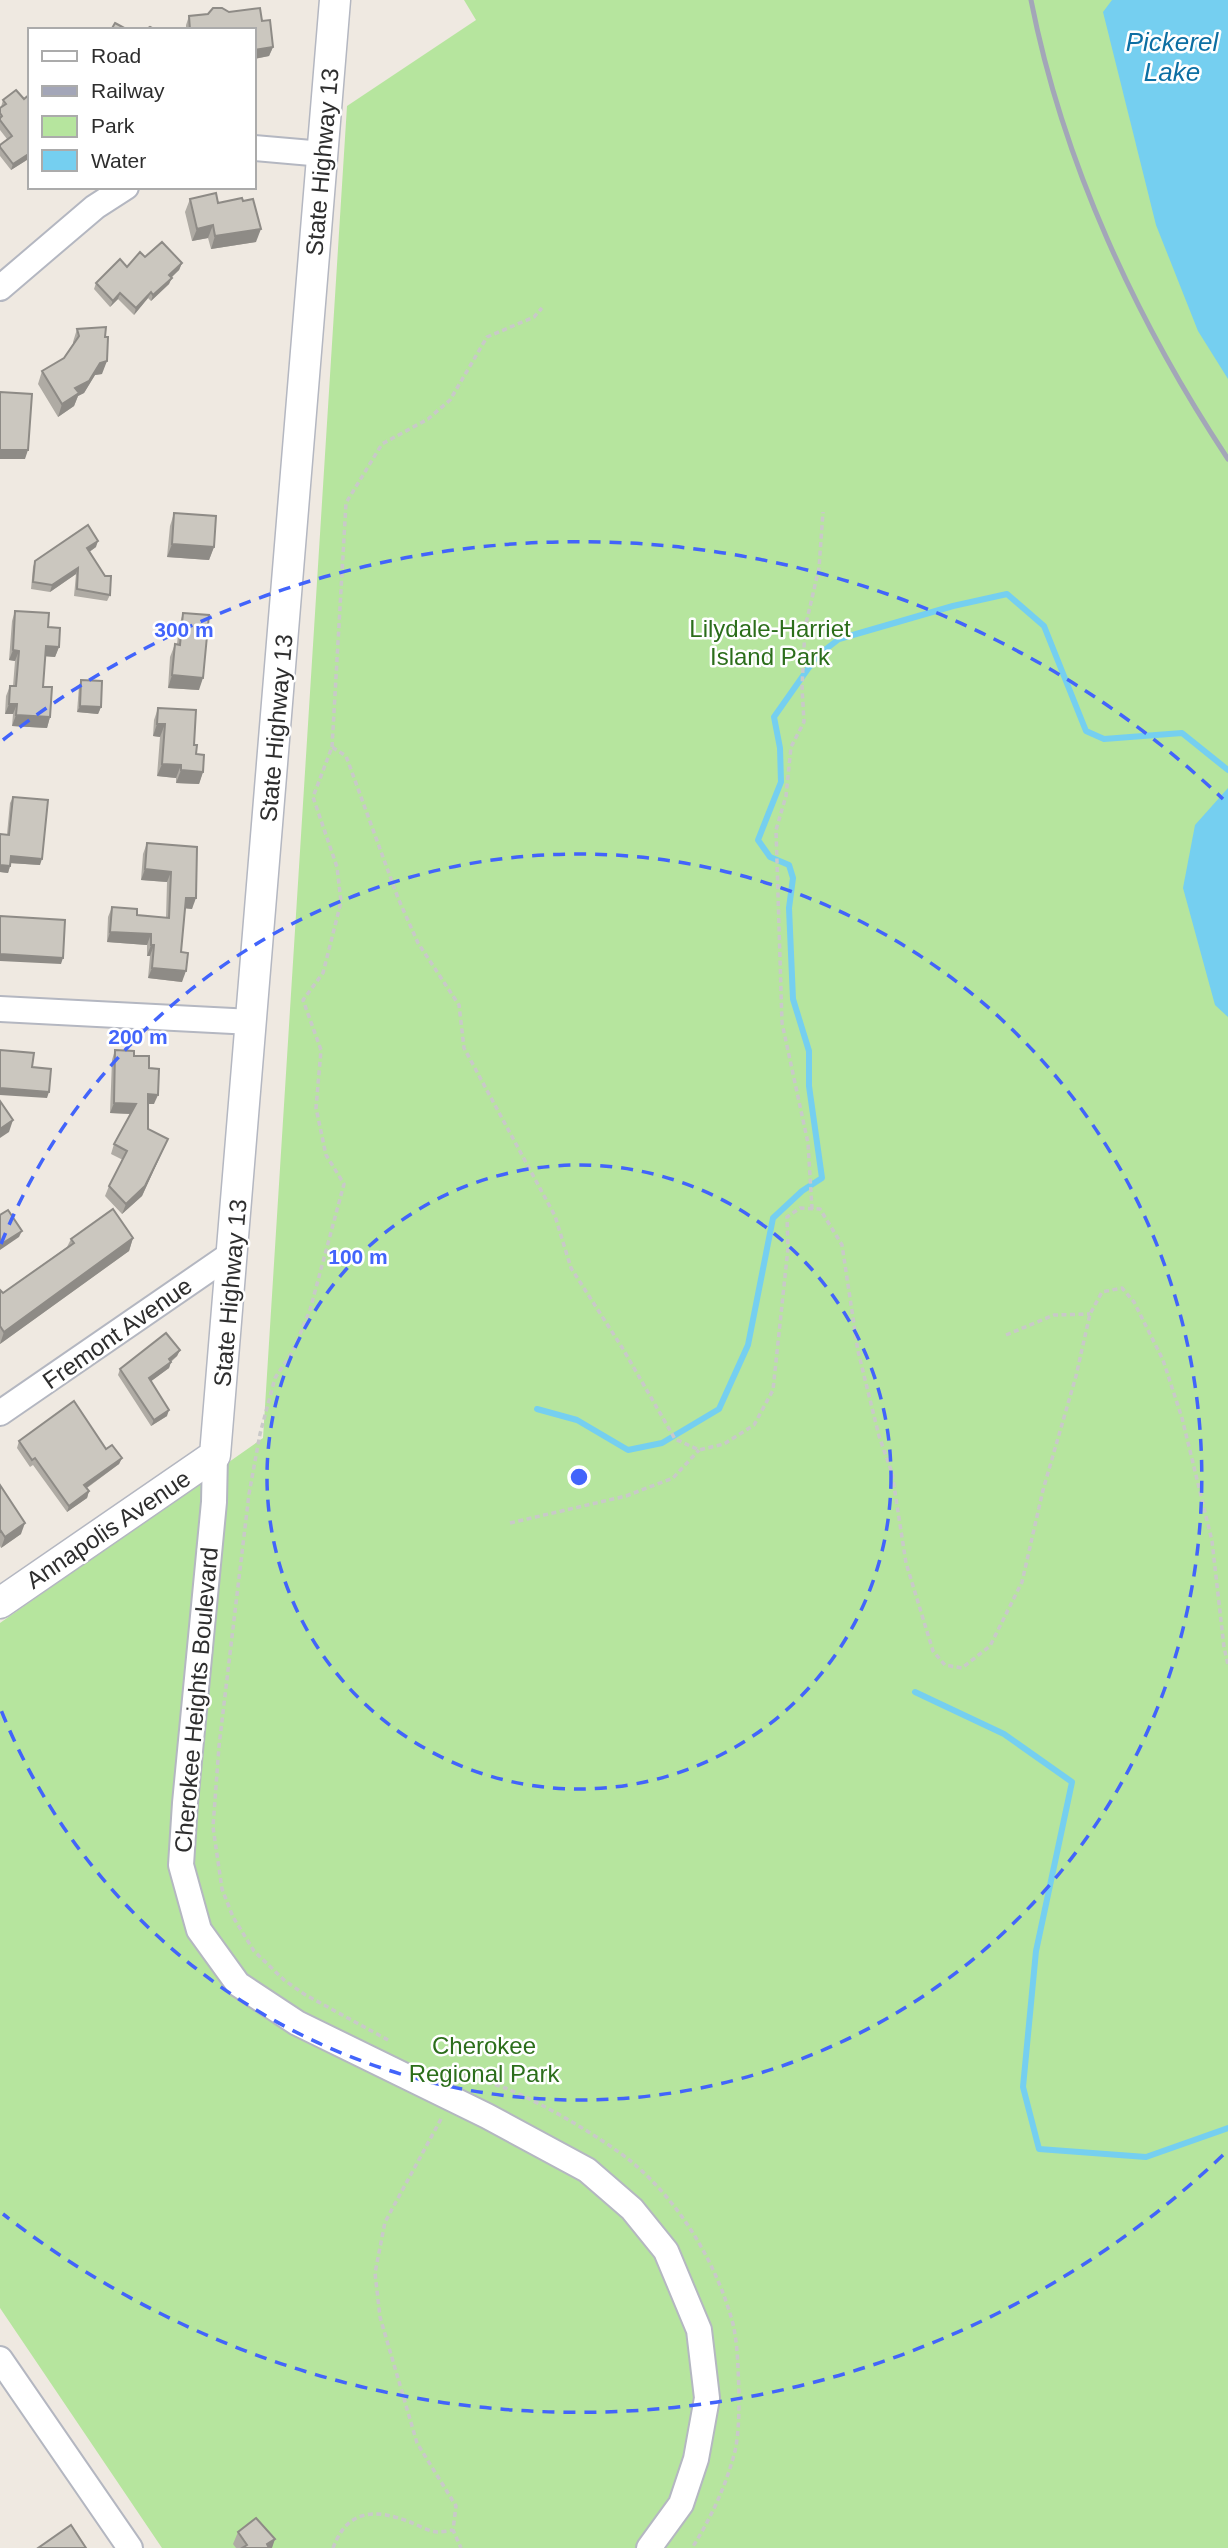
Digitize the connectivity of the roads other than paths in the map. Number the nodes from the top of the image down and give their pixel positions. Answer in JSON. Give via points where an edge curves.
{"nodes":[{"id":1,"x":335,"y":0,"type":"edge"},
{"id":2,"x":256,"y":148,"type":"edge"},
{"id":3,"x":323,"y":154,"type":"junction"},
{"id":4,"x":123,"y":189,"type":"edge"},
{"id":5,"x":0,"y":288,"type":"edge"},
{"id":6,"x":0,"y":1009,"type":"edge"},
{"id":7,"x":252,"y":1022,"type":"junction"},
{"id":8,"x":234,"y":1252,"type":"junction"},
{"id":9,"x":0,"y":1413,"type":"edge"},
{"id":10,"x":215,"y":1455,"type":"junction"},
{"id":11,"x":0,"y":1602,"type":"edge"},
{"id":12,"x":0,"y":2359,"type":"edge"},
{"id":13,"x":130,"y":2548,"type":"edge"},
{"id":14,"x":649,"y":2548,"type":"edge"}],
"edges":[{"from":1,"to":3,"type":"street","name":"State Highway 13"},
{"from":2,"to":3,"type":"street"},
{"from":3,"to":7,"type":"street","name":"State Highway 13"},
{"from":4,"to":5,"type":"street","via":[[94,207]]},
{"from":6,"to":7,"type":"street"},
{"from":7,"to":8,"type":"street","name":"State Highway 13"},
{"from":8,"to":9,"type":"street","name":"Fremont Avenue"},
{"from":8,"to":10,"type":"street","name":"State Highway 13"},
{"from":10,"to":11,"type":"street","name":"Annapolis Avenue"},
{"from":10,"to":14,"type":"street","name":"Cherokee Heights Boulevard","via":[[181,1865],[199,1930],[238,1984],[298,2023],[587,2170],[632,2209],[666,2251],[699,2330],[707,2398],[696,2459],[681,2504]]},
{"from":12,"to":13,"type":"street"}]}
